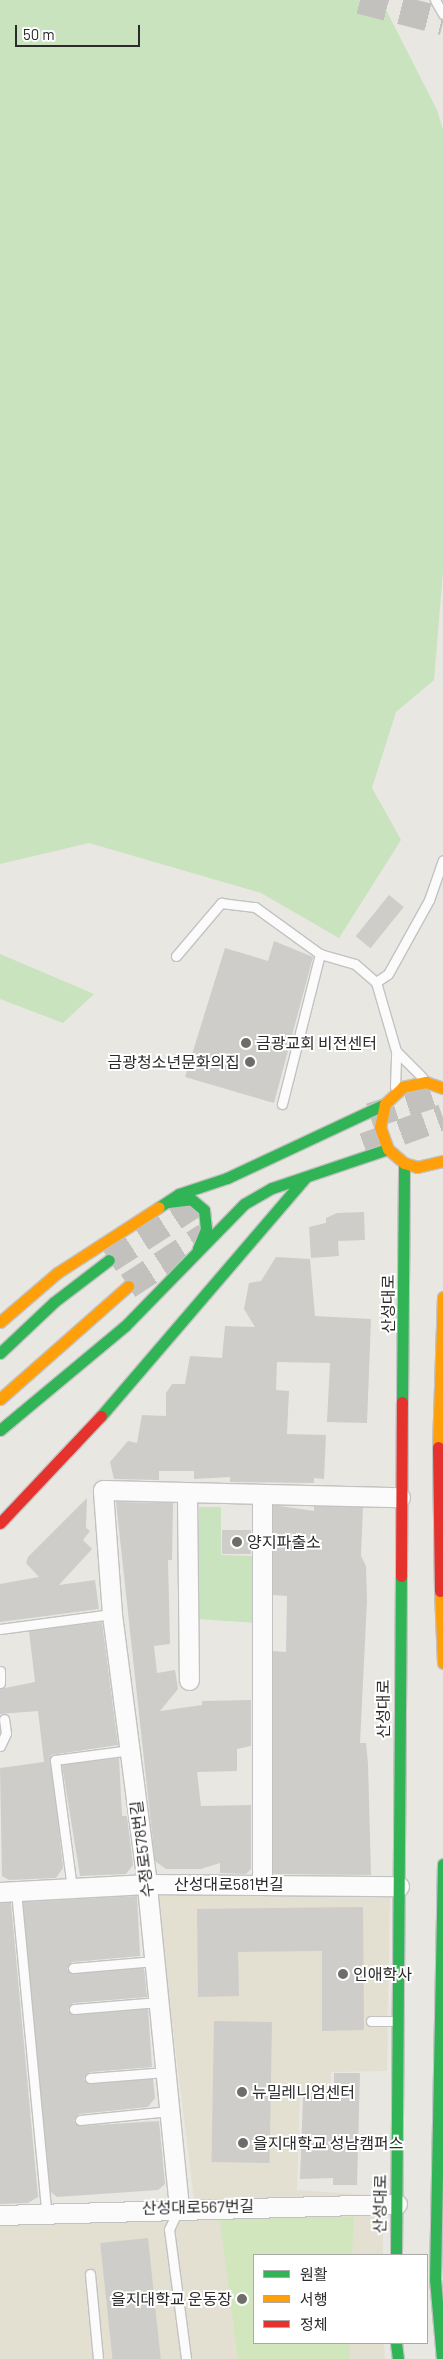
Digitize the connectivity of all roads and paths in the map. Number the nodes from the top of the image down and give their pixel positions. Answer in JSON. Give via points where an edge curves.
{"nodes":[{"id":1,"x":435,"y":0,"type":"edge"},
{"id":2,"x":443,"y":14,"type":"edge"},
{"id":3,"x":443,"y":860,"type":"edge"},
{"id":4,"x":320,"y":954,"type":"junction"},
{"id":5,"x":176,"y":956,"type":"dead end"},
{"id":6,"x":376,"y":982,"type":"junction"},
{"id":7,"x":396,"y":1051,"type":"junction"},
{"id":8,"x":440,"y":1086,"type":"edge"},
{"id":9,"x":394,"y":1094,"type":"junction"},
{"id":10,"x":282,"y":1104,"type":"dead end"},
{"id":11,"x":385,"y":1104,"type":"junction"},
{"id":12,"x":388,"y":1149,"type":"junction"},
{"id":13,"x":443,"y":1161,"type":"edge"},
{"id":14,"x":404,"y":1163,"type":"junction"},
{"id":15,"x":309,"y":1173,"type":"junction"},
{"id":16,"x":166,"y":1202,"type":"junction"},
{"id":17,"x":195,"y":1254,"type":"junction"},
{"id":18,"x":109,"y":1260,"type":"tunnel mouth"},
{"id":19,"x":128,"y":1286,"type":"tunnel mouth"},
{"id":20,"x":443,"y":1306,"type":"edge"},
{"id":21,"x":0,"y":1322,"type":"edge"},
{"id":22,"x":0,"y":1353,"type":"edge"},
{"id":23,"x":0,"y":1399,"type":"edge"},
{"id":24,"x":0,"y":1430,"type":"edge"},
{"id":25,"x":440,"y":1492,"type":"edge"},
{"id":26,"x":187,"y":1494,"type":"junction"},
{"id":27,"x":262,"y":1495,"type":"junction"},
{"id":28,"x":400,"y":1497,"type":"junction"},
{"id":29,"x":0,"y":1524,"type":"edge"},
{"id":30,"x":112,"y":1614,"type":"junction"},
{"id":31,"x":0,"y":1629,"type":"edge"},
{"id":32,"x":443,"y":1663,"type":"edge"},
{"id":33,"x":0,"y":1671,"type":"edge"},
{"id":34,"x":189,"y":1680,"type":"dead end"},
{"id":35,"x":0,"y":1683,"type":"edge"},
{"id":36,"x":4,"y":1719,"type":"dead end"},
{"id":37,"x":0,"y":1746,"type":"edge"},
{"id":38,"x":130,"y":1750,"type":"junction"},
{"id":39,"x":443,"y":1864,"type":"edge"},
{"id":40,"x":443,"y":1879,"type":"edge"},
{"id":41,"x":147,"y":1884,"type":"junction"},
{"id":42,"x":262,"y":1884,"type":"junction"},
{"id":43,"x":398,"y":1886,"type":"junction"},
{"id":44,"x":72,"y":1888,"type":"junction"},
{"id":45,"x":8,"y":1891,"type":"edge"},
{"id":46,"x":155,"y":1961,"type":"junction"},
{"id":47,"x":74,"y":1968,"type":"dead end"},
{"id":48,"x":159,"y":2002,"type":"junction"},
{"id":49,"x":442,"y":2002,"type":"edge"},
{"id":50,"x":74,"y":2009,"type":"dead end"},
{"id":51,"x":371,"y":2021,"type":"dead end"},
{"id":52,"x":398,"y":2021,"type":"junction"},
{"id":53,"x":166,"y":2072,"type":"junction"},
{"id":54,"x":90,"y":2078,"type":"dead end"},
{"id":55,"x":170,"y":2111,"type":"junction"},
{"id":56,"x":440,"y":2115,"type":"edge"},
{"id":57,"x":80,"y":2120,"type":"dead end"},
{"id":58,"x":440,"y":2197,"type":"edge"},
{"id":59,"x":397,"y":2204,"type":"junction"},
{"id":60,"x":179,"y":2207,"type":"junction"},
{"id":61,"x":46,"y":2211,"type":"junction"},
{"id":62,"x":0,"y":2215,"type":"edge"},
{"id":63,"x":396,"y":2254,"type":"edge"},
{"id":64,"x":90,"y":2274,"type":"dead end"},
{"id":65,"x":396,"y":2344,"type":"edge"},
{"id":66,"x":98,"y":2359,"type":"edge"},
{"id":67,"x":186,"y":2359,"type":"edge"},
{"id":68,"x":398,"y":2359,"type":"edge"},
{"id":69,"x":442,"y":2359,"type":"edge"}],
"edges":[{"from":1,"to":2,"type":"lane"},
{"from":3,"to":6,"type":"lane","via":[[420,916],[388,974]]},
{"from":4,"to":5,"type":"lane","via":[[255,907],[221,903]]},
{"from":4,"to":6,"type":"lane","via":[[355,964]]},
{"from":4,"to":10,"type":"lane"},
{"from":6,"to":7,"type":"lane"},
{"from":7,"to":8,"type":"lane","via":[[415,1073]]},
{"from":7,"to":9,"type":"lane"},
{"from":8,"to":9,"type":"main road","via":[[414,1083]]},
{"from":9,"to":11,"type":"main road"},
{"from":11,"to":12,"type":"main road","via":[[380,1127]]},
{"from":11,"to":16,"type":"main road"},
{"from":12,"to":14,"type":"main road"},
{"from":12,"to":15,"type":"main road"},
{"from":13,"to":14,"type":"main road","via":[[417,1167]]},
{"from":14,"to":28,"type":"main road","name":"산성대로"},
{"from":15,"to":17,"type":"main road","via":[[244,1204]]},
{"from":15,"to":29,"type":"main road","via":[[259,1227],[143,1372]]},
{"from":16,"to":17,"type":"main road","via":[[191,1199],[204,1210],[206,1229]]},
{"from":16,"to":21,"type":"main road","via":[[56,1273]]},
{"from":17,"to":24,"type":"main road","via":[[124,1326]]},
{"from":18,"to":22,"type":"main road","via":[[54,1302]]},
{"from":19,"to":23,"type":"main road"},
{"from":20,"to":25,"type":"main road"},
{"from":25,"to":32,"type":"main road"},
{"from":26,"to":27,"type":"street"},
{"from":26,"to":30,"type":"street","name":"수정로578번길","via":[[103,1490]]},
{"from":26,"to":34,"type":"street"},
{"from":27,"to":28,"type":"street"},
{"from":27,"to":42,"type":"street"},
{"from":28,"to":43,"type":"main road","name":"산성대로"},
{"from":30,"to":31,"type":"lane"},
{"from":30,"to":38,"type":"street","name":"수정로578번길"},
{"from":33,"to":35,"type":"lane"},
{"from":36,"to":37,"type":"lane","via":[[6,1733]]},
{"from":38,"to":41,"type":"street","name":"수정로578번길"},
{"from":38,"to":44,"type":"lane","via":[[55,1760]]},
{"from":39,"to":40,"type":"main road"},
{"from":40,"to":49,"type":"main road"},
{"from":41,"to":42,"type":"street","name":"산성대로581번길"},
{"from":41,"to":44,"type":"street","name":"산성대로581번길"},
{"from":41,"to":46,"type":"street","name":"수정로578번길"},
{"from":42,"to":43,"type":"street","name":"산성대로581번길"},
{"from":43,"to":52,"type":"main road","name":"산성대로"},
{"from":44,"to":45,"type":"street","name":"산성대로581번길"},
{"from":45,"to":61,"type":"lane"},
{"from":46,"to":47,"type":"lane"},
{"from":46,"to":48,"type":"street","name":"수정로578번길"},
{"from":48,"to":50,"type":"lane"},
{"from":48,"to":53,"type":"street","name":"수정로578번길"},
{"from":49,"to":56,"type":"main road"},
{"from":51,"to":52,"type":"lane"},
{"from":52,"to":59,"type":"main road","name":"산성대로"},
{"from":53,"to":54,"type":"lane"},
{"from":53,"to":55,"type":"street","name":"수정로578번길"},
{"from":55,"to":57,"type":"lane"},
{"from":55,"to":60,"type":"street","name":"수정로578번길"},
{"from":56,"to":58,"type":"main road"},
{"from":58,"to":69,"type":"main road","via":[[435,2279]]},
{"from":59,"to":60,"type":"street","name":"산성대로567번길"},
{"from":59,"to":63,"type":"main road","name":"산성대로"},
{"from":60,"to":61,"type":"street","name":"산성대로567번길"},
{"from":60,"to":67,"type":"lane","via":[[169,2229]]},
{"from":61,"to":62,"type":"street","name":"산성대로567번길"},
{"from":64,"to":66,"type":"lane"},
{"from":65,"to":68,"type":"main road"}]}
